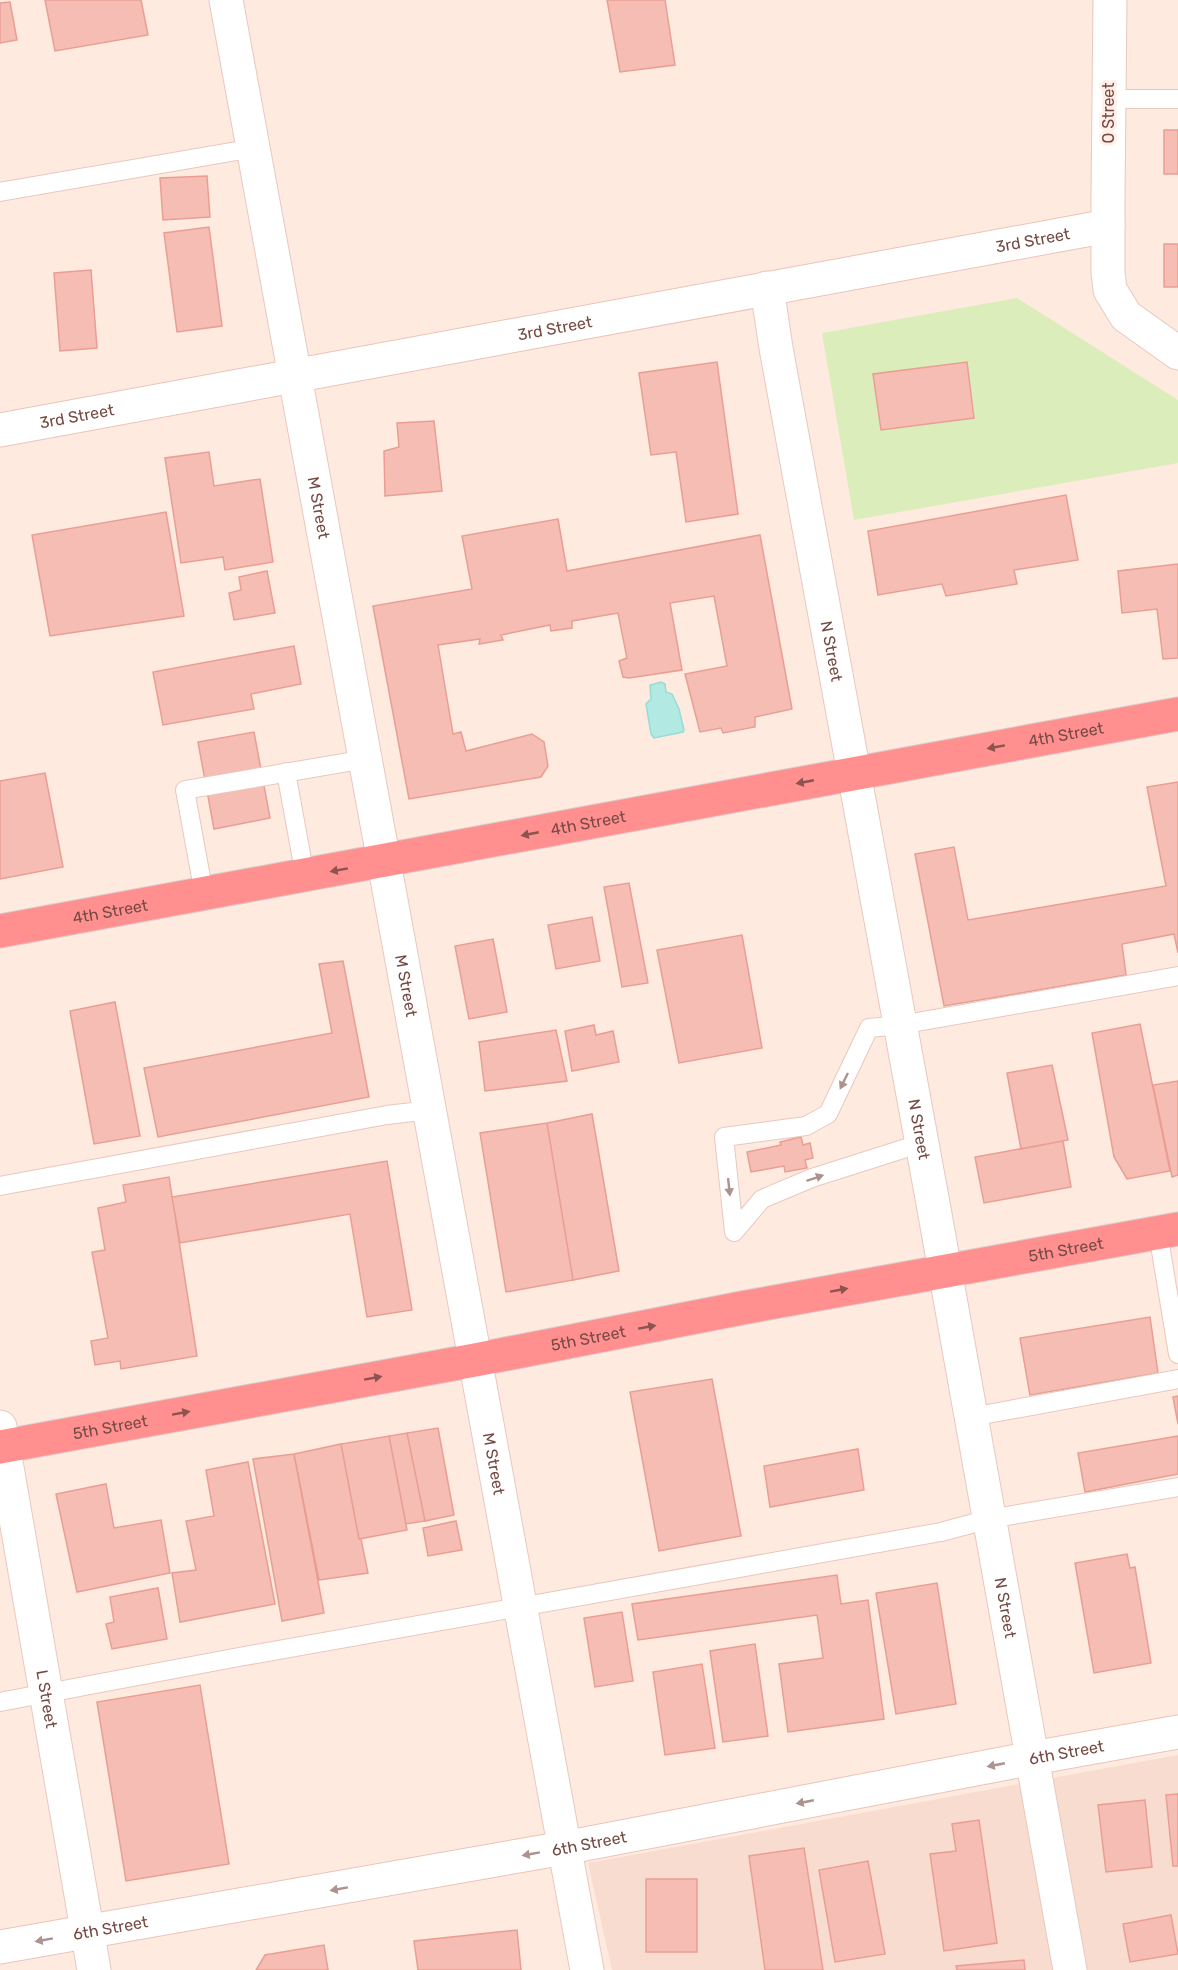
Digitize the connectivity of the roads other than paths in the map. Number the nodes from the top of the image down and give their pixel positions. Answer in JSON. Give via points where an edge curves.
{"nodes":[{"id":1,"x":226,"y":0,"type":"edge"},
{"id":2,"x":1110,"y":0,"type":"edge"},
{"id":3,"x":1108,"y":99,"type":"junction"},
{"id":4,"x":1178,"y":99,"type":"edge"},
{"id":5,"x":254,"y":148,"type":"junction"},
{"id":6,"x":0,"y":192,"type":"edge"},
{"id":7,"x":1108,"y":226,"type":"junction"},
{"id":8,"x":767,"y":288,"type":"junction"},
{"id":9,"x":1173,"y":346,"type":"edge"},
{"id":10,"x":294,"y":376,"type":"junction"},
{"id":11,"x":0,"y":430,"type":"edge"},
{"id":12,"x":1178,"y":714,"type":"edge"},
{"id":13,"x":366,"y":759,"type":"junction"},
{"id":14,"x":286,"y":772,"type":"junction"},
{"id":15,"x":853,"y":773,"type":"junction"},
{"id":16,"x":385,"y":862,"type":"junction"},
{"id":17,"x":305,"y":876,"type":"junction"},
{"id":18,"x":204,"y":894,"type":"junction"},
{"id":19,"x":0,"y":931,"type":"edge"},
{"id":20,"x":1178,"y":976,"type":"edge"},
{"id":21,"x":885,"y":1027,"type":"junction"},
{"id":22,"x":430,"y":1110,"type":"junction"},
{"id":23,"x":922,"y":1143,"type":"junction"},
{"id":24,"x":0,"y":1186,"type":"edge"},
{"id":25,"x":1168,"y":1231,"type":"edge"},
{"id":26,"x":946,"y":1271,"type":"junction"},
{"id":27,"x":1178,"y":1354,"type":"edge"},
{"id":28,"x":475,"y":1360,"type":"junction"},
{"id":29,"x":1178,"y":1379,"type":"edge"},
{"id":30,"x":971,"y":1417,"type":"junction"},
{"id":31,"x":1,"y":1440,"type":"edge"},
{"id":32,"x":1178,"y":1488,"type":"edge"},
{"id":33,"x":989,"y":1519,"type":"junction"},
{"id":34,"x":520,"y":1606,"type":"junction"},
{"id":35,"x":47,"y":1693,"type":"junction"},
{"id":36,"x":0,"y":1702,"type":"edge"},
{"id":37,"x":1178,"y":1732,"type":"edge"},
{"id":38,"x":1033,"y":1758,"type":"junction"},
{"id":39,"x":564,"y":1848,"type":"junction"},
{"id":40,"x":87,"y":1931,"type":"junction"},
{"id":41,"x":0,"y":1947,"type":"edge"},
{"id":42,"x":94,"y":1970,"type":"edge"},
{"id":43,"x":586,"y":1970,"type":"edge"},
{"id":44,"x":1070,"y":1970,"type":"edge"}],
"edges":[{"from":1,"to":5,"type":"street","name":"M Street"},
{"from":2,"to":3,"type":"street","name":"O Street"},
{"from":3,"to":4,"type":"lane"},
{"from":3,"to":7,"type":"street","name":"O Street"},
{"from":5,"to":6,"type":"lane"},
{"from":5,"to":10,"type":"street","name":"M Street"},
{"from":7,"to":8,"type":"street","name":"3rd Street"},
{"from":7,"to":9,"type":"street","via":[[1110,290],[1126,316]]},
{"from":8,"to":10,"type":"street","name":"3rd Street"},
{"from":8,"to":15,"type":"street","name":"N Street"},
{"from":10,"to":11,"type":"street","name":"3rd Street"},
{"from":10,"to":13,"type":"street","name":"M Street"},
{"from":12,"to":15,"type":"highway","name":"4th Street","one_way":true},
{"from":13,"to":14,"type":"lane"},
{"from":13,"to":16,"type":"street","name":"M Street"},
{"from":14,"to":17,"type":"lane"},
{"from":14,"to":18,"type":"lane","via":[[185,790]]},
{"from":15,"to":16,"type":"highway","name":"4th Street","one_way":true},
{"from":15,"to":21,"type":"street","name":"N Street"},
{"from":16,"to":17,"type":"highway","name":"4th Street","one_way":true},
{"from":16,"to":22,"type":"street","name":"M Street"},
{"from":17,"to":18,"type":"highway","name":"4th Street"},
{"from":18,"to":19,"type":"highway","name":"4th Street"},
{"from":20,"to":21,"type":"lane"},
{"from":21,"to":23,"type":"street","name":"N Street"},
{"from":21,"to":23,"type":"lane","one_way":true,"via":[[828,1114],[806,1126],[724,1137],[734,1232],[762,1199],[812,1178]]},
{"from":22,"to":24,"type":"lane"},
{"from":22,"to":28,"type":"street","name":"M Street"},
{"from":23,"to":26,"type":"street","name":"N Street"},
{"from":25,"to":26,"type":"highway","name":"5th Street"},
{"from":25,"to":27,"type":"lane"},
{"from":28,"to":26,"type":"highway","name":"5th Street","one_way":true},
{"from":26,"to":30,"type":"street","name":"N Street"},
{"from":31,"to":28,"type":"highway","name":"5th Street","one_way":true},
{"from":28,"to":34,"type":"street","name":"M Street"},
{"from":29,"to":30,"type":"lane"},
{"from":30,"to":33,"type":"street","name":"N Street"},
{"from":31,"to":35,"type":"street","name":"L Street"},
{"from":32,"to":33,"type":"lane"},
{"from":33,"to":34,"type":"lane","via":[[941,1532]]},
{"from":33,"to":38,"type":"street","name":"N Street"},
{"from":34,"to":35,"type":"lane"},
{"from":34,"to":39,"type":"street","name":"M Street"},
{"from":35,"to":36,"type":"lane"},
{"from":35,"to":40,"type":"street","name":"L Street"},
{"from":37,"to":38,"type":"street","name":"6th Street"},
{"from":38,"to":39,"type":"street","name":"6th Street","one_way":true},
{"from":38,"to":44,"type":"street","name":"N Street"},
{"from":39,"to":40,"type":"street","name":"6th Street","one_way":true},
{"from":39,"to":43,"type":"street","name":"M Street"},
{"from":40,"to":41,"type":"street","name":"6th Street","one_way":true},
{"from":40,"to":42,"type":"street","name":"L Street"}]}
